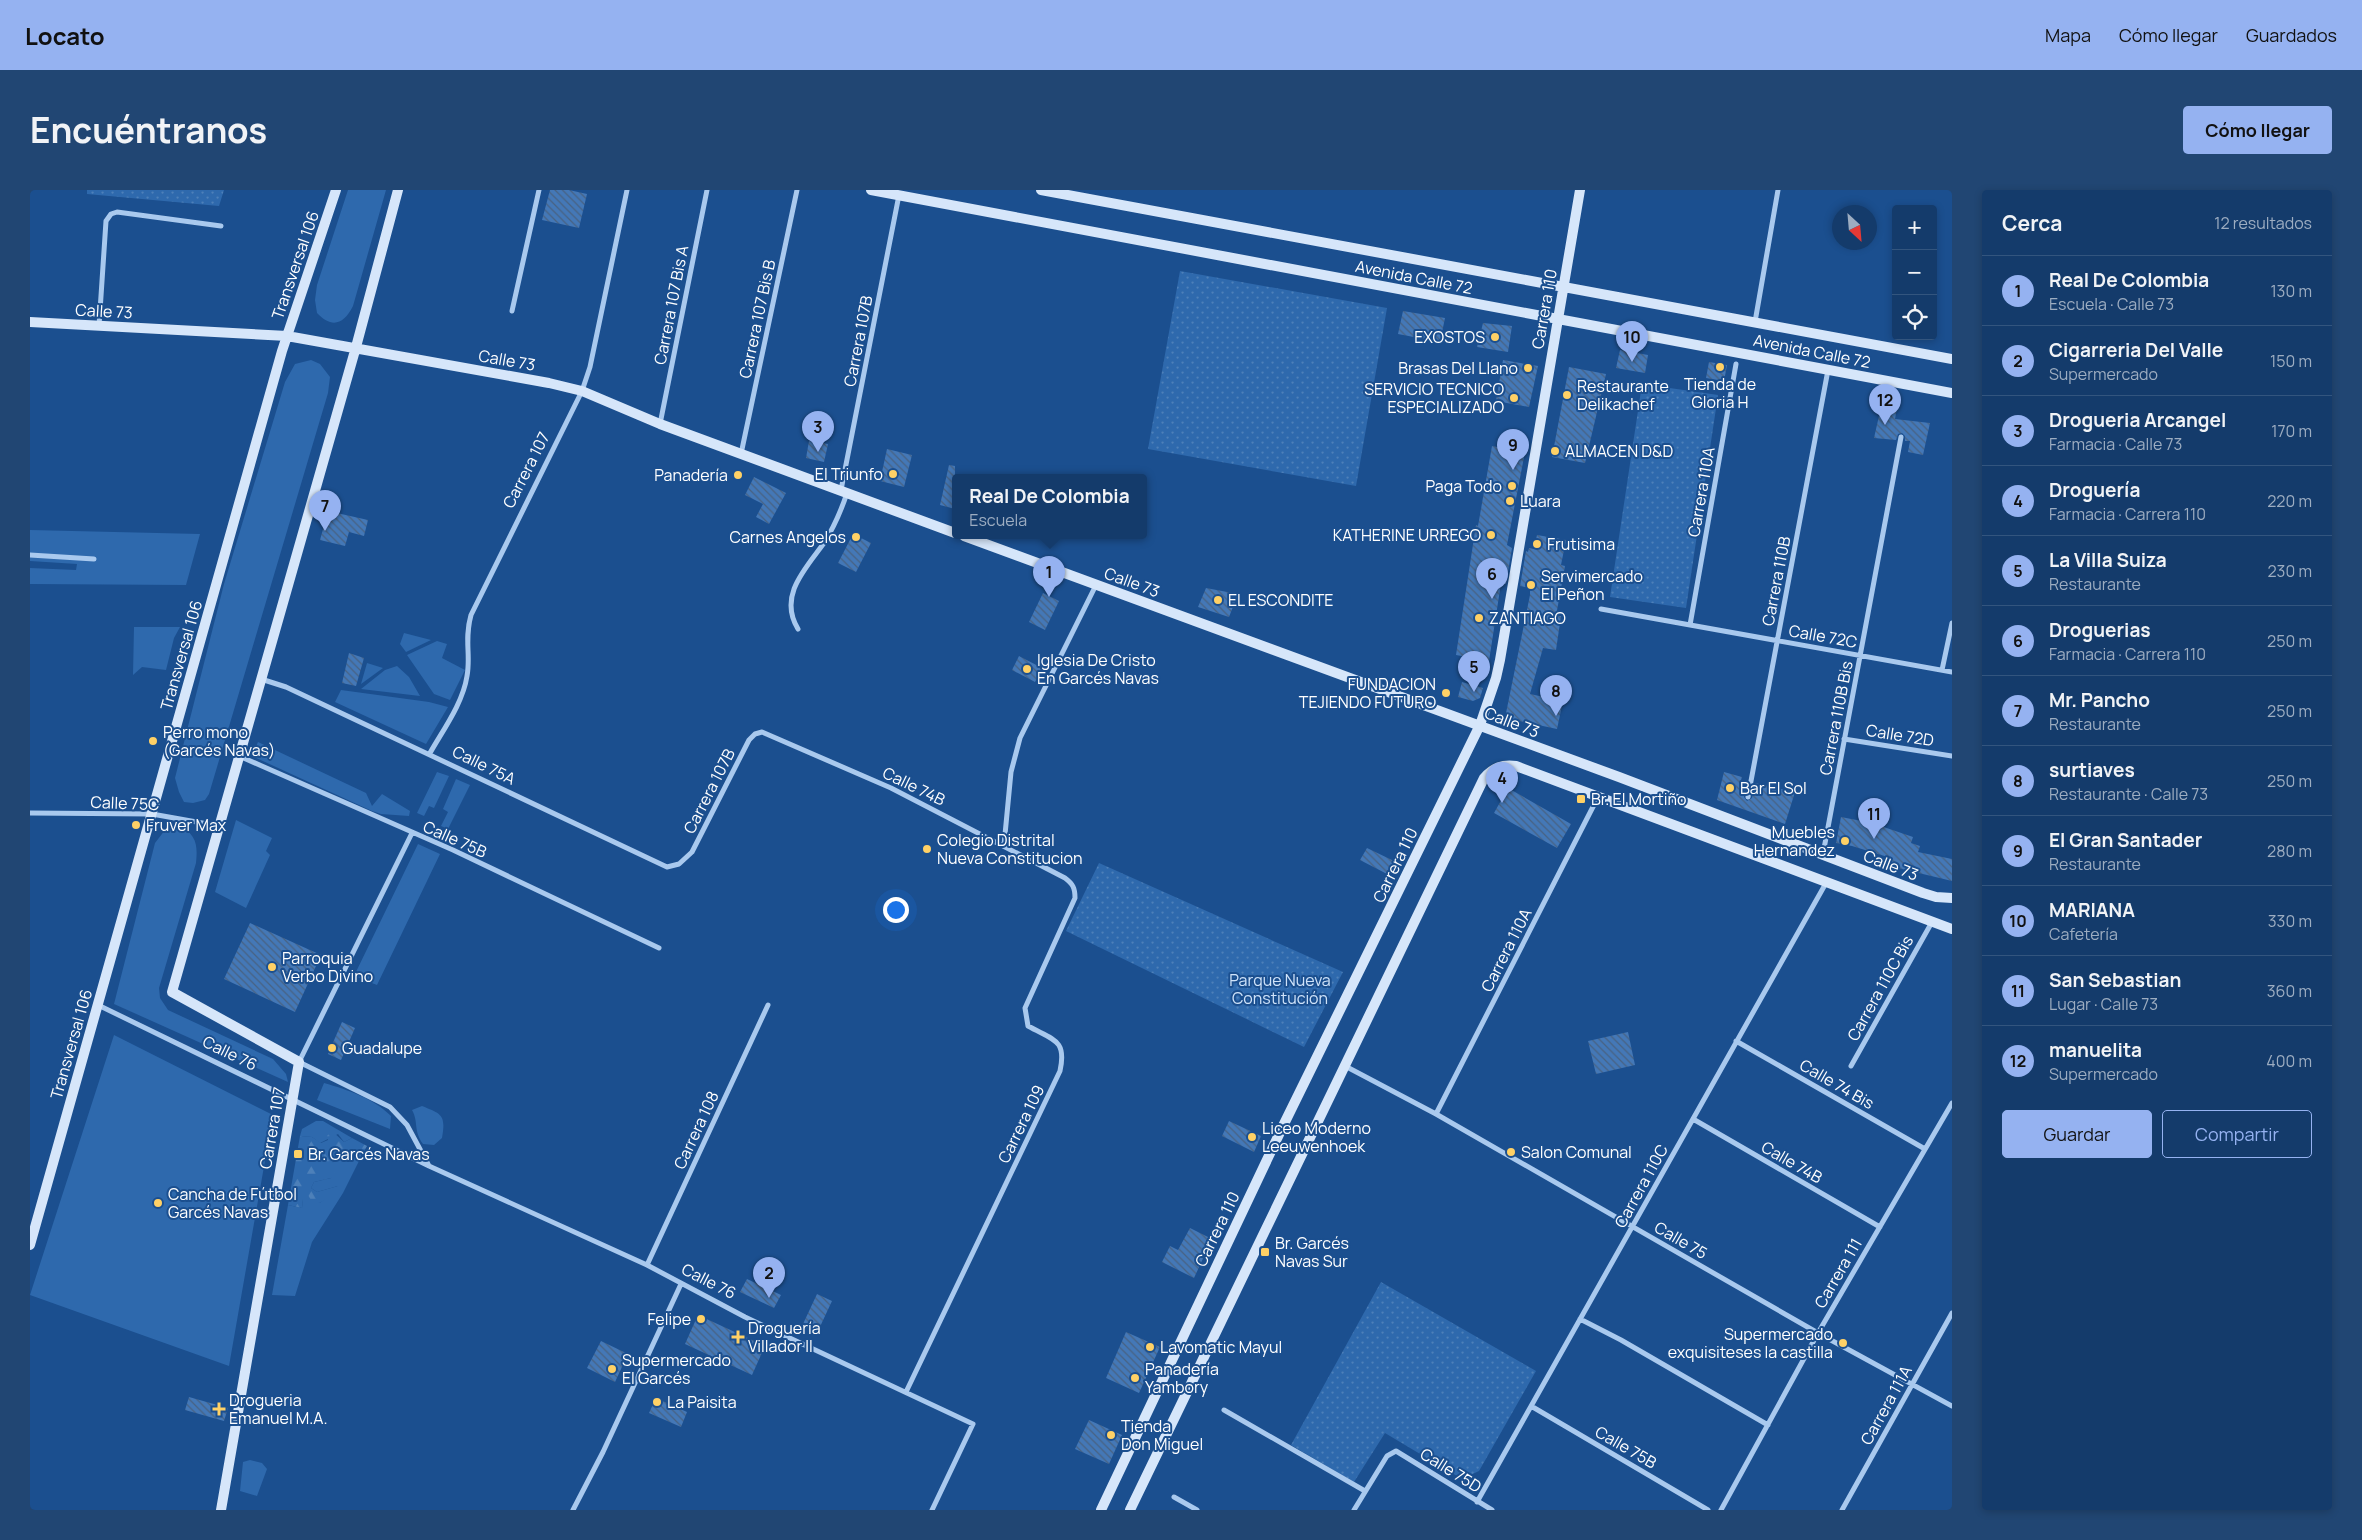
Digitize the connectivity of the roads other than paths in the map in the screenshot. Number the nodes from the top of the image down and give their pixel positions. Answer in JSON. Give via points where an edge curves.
{"nodes":[{"id":1,"x":336,"y":190,"type":"edge"},
{"id":2,"x":398,"y":190,"type":"edge"},
{"id":3,"x":539,"y":190,"type":"edge"},
{"id":4,"x":627,"y":190,"type":"edge"},
{"id":5,"x":707,"y":190,"type":"edge"},
{"id":6,"x":797,"y":190,"type":"edge"},
{"id":7,"x":871,"y":190,"type":"edge"},
{"id":8,"x":1041,"y":190,"type":"edge"},
{"id":9,"x":1580,"y":190,"type":"edge"},
{"id":10,"x":1778,"y":190,"type":"edge"},
{"id":11,"x":899,"y":195,"type":"junction"},
{"id":12,"x":221,"y":226,"type":"dead end"},
{"id":13,"x":1563,"y":286,"type":"junction"},
{"id":14,"x":512,"y":311,"type":"dead end"},
{"id":15,"x":1558,"y":319,"type":"junction"},
{"id":16,"x":30,"y":322,"type":"edge"},
{"id":17,"x":1755,"y":322,"type":"junction"},
{"id":18,"x":99,"y":326,"type":"junction"},
{"id":19,"x":286,"y":336,"type":"junction"},
{"id":20,"x":356,"y":347,"type":"junction"},
{"id":21,"x":1952,"y":359,"type":"edge"},
{"id":22,"x":1736,"y":364,"type":"dead end"},
{"id":23,"x":1828,"y":370,"type":"junction"},
{"id":24,"x":582,"y":391,"type":"junction"},
{"id":25,"x":1952,"y":393,"type":"edge"},
{"id":26,"x":660,"y":424,"type":"junction"},
{"id":27,"x":1901,"y":437,"type":"dead end"},
{"id":28,"x":741,"y":454,"type":"junction"},
{"id":29,"x":844,"y":492,"type":"junction"},
{"id":30,"x":952,"y":531,"type":"edge"},
{"id":31,"x":972,"y":539,"type":"edge"},
{"id":32,"x":30,"y":555,"type":"edge"},
{"id":33,"x":94,"y":559,"type":"dead end"},
{"id":34,"x":1096,"y":584,"type":"junction"},
{"id":35,"x":1601,"y":609,"type":"dead end"},
{"id":36,"x":1952,"y":623,"type":"edge"},
{"id":37,"x":1690,"y":625,"type":"junction"},
{"id":38,"x":798,"y":629,"type":"dead end"},
{"id":39,"x":1777,"y":641,"type":"junction"},
{"id":40,"x":1860,"y":655,"type":"junction"},
{"id":41,"x":1942,"y":670,"type":"junction"},
{"id":42,"x":1952,"y":672,"type":"edge"},
{"id":43,"x":260,"y":679,"type":"junction"},
{"id":44,"x":1480,"y":725,"type":"junction"},
{"id":45,"x":1844,"y":739,"type":"junction"},
{"id":46,"x":749,"y":740,"type":"joint"},
{"id":47,"x":430,"y":753,"type":"junction"},
{"id":48,"x":239,"y":756,"type":"junction"},
{"id":49,"x":1952,"y":756,"type":"edge"},
{"id":50,"x":1598,"y":797,"type":"junction"},
{"id":51,"x":1748,"y":797,"type":"dead end"},
{"id":52,"x":30,"y":814,"type":"edge"},
{"id":53,"x":152,"y":814,"type":"junction"},
{"id":54,"x":219,"y":826,"type":"junction"},
{"id":55,"x":412,"y":833,"type":"junction"},
{"id":56,"x":1004,"y":845,"type":"junction"},
{"id":57,"x":692,"y":852,"type":"joint"},
{"id":58,"x":1822,"y":856,"type":"junction"},
{"id":59,"x":1065,"y":878,"type":"joint"},
{"id":60,"x":1826,"y":882,"type":"junction"},
{"id":61,"x":1952,"y":898,"type":"edge"},
{"id":62,"x":1932,"y":921,"type":"junction"},
{"id":63,"x":1952,"y":929,"type":"edge"},
{"id":64,"x":659,"y":948,"type":"dead end"},
{"id":65,"x":98,"y":1005,"type":"junction"},
{"id":66,"x":768,"y":1005,"type":"dead end"},
{"id":67,"x":1736,"y":1041,"type":"junction"},
{"id":68,"x":299,"y":1062,"type":"junction"},
{"id":69,"x":1344,"y":1066,"type":"junction"},
{"id":70,"x":1851,"y":1066,"type":"dead end"},
{"id":71,"x":292,"y":1101,"type":"junction"},
{"id":72,"x":1952,"y":1103,"type":"edge"},
{"id":73,"x":1436,"y":1114,"type":"junction"},
{"id":74,"x":1693,"y":1119,"type":"junction"},
{"id":75,"x":1925,"y":1149,"type":"junction"},
{"id":76,"x":429,"y":1166,"type":"junction"},
{"id":77,"x":1632,"y":1226,"type":"junction"},
{"id":78,"x":1880,"y":1227,"type":"junction"},
{"id":79,"x":30,"y":1245,"type":"edge"},
{"id":80,"x":647,"y":1265,"type":"junction"},
{"id":81,"x":681,"y":1284,"type":"junction"},
{"id":82,"x":1952,"y":1313,"type":"edge"},
{"id":83,"x":1580,"y":1319,"type":"junction"},
{"id":84,"x":1818,"y":1333,"type":"junction"},
{"id":85,"x":1912,"y":1384,"type":"junction"},
{"id":86,"x":906,"y":1392,"type":"junction"},
{"id":87,"x":1530,"y":1406,"type":"junction"},
{"id":88,"x":1952,"y":1406,"type":"edge"},
{"id":89,"x":1224,"y":1410,"type":"dead end"},
{"id":90,"x":1768,"y":1425,"type":"junction"},
{"id":91,"x":1365,"y":1491,"type":"junction"},
{"id":92,"x":1174,"y":1497,"type":"dead end"},
{"id":93,"x":1477,"y":1502,"type":"junction"},
{"id":94,"x":221,"y":1510,"type":"edge"},
{"id":95,"x":573,"y":1510,"type":"edge"},
{"id":96,"x":932,"y":1510,"type":"edge"},
{"id":97,"x":1100,"y":1510,"type":"edge"},
{"id":98,"x":1130,"y":1510,"type":"edge"},
{"id":99,"x":1197,"y":1510,"type":"edge"},
{"id":100,"x":1354,"y":1510,"type":"edge"},
{"id":101,"x":1492,"y":1510,"type":"edge"},
{"id":102,"x":1708,"y":1510,"type":"edge"},
{"id":103,"x":1721,"y":1510,"type":"edge"},
{"id":104,"x":1842,"y":1510,"type":"edge"}],
"edges":[{"from":1,"to":19,"type":"main road","name":"Transversal 106"},
{"from":2,"to":20,"type":"main road"},
{"from":3,"to":14,"type":"street"},
{"from":4,"to":24,"type":"street","name":"Carrera 107","via":[[590,367]]},
{"from":5,"to":26,"type":"street","name":"Carrera 107 Bis A"},
{"from":6,"to":28,"type":"street","name":"Carrera 107 Bis B"},
{"from":7,"to":11,"type":"main road","name":"Avenida Calle 72"},
{"from":8,"to":13,"type":"main road","name":"Avenida Calle 72"},
{"from":9,"to":13,"type":"main road","name":"Carrera 110"},
{"from":10,"to":17,"type":"street"},
{"from":11,"to":15,"type":"main road","name":"Avenida Calle 72"},
{"from":11,"to":29,"type":"street","name":"Carrera 107B"},
{"from":12,"to":18,"type":"street","via":[[117,212],[111,214],[106,221]]},
{"from":13,"to":15,"type":"main road","name":"Carrera 110"},
{"from":13,"to":17,"type":"main road","name":"Avenida Calle 72"},
{"from":15,"to":23,"type":"main road","name":"Avenida Calle 72"},
{"from":15,"to":44,"type":"main road","name":"Carrera 110","via":[[1500,660]]},
{"from":16,"to":18,"type":"main road","name":"Calle 73"},
{"from":17,"to":21,"type":"main road","name":"Avenida Calle 72"},
{"from":18,"to":19,"type":"main road","name":"Calle 73"},
{"from":19,"to":20,"type":"main road","name":"Calle 73"},
{"from":19,"to":53,"type":"main road","name":"Transversal 106"},
{"from":20,"to":24,"type":"main road","name":"Calle 73"},
{"from":20,"to":43,"type":"main road"},
{"from":22,"to":37,"type":"street","name":"Carrera 110A"},
{"from":23,"to":25,"type":"main road","name":"Avenida Calle 72"},
{"from":23,"to":39,"type":"street","name":"Carrera 110B"},
{"from":24,"to":26,"type":"main road","name":"Calle 73"},
{"from":24,"to":47,"type":"street","name":"Carrera 107","via":[[471,615],[466,636],[467,680]]},
{"from":26,"to":28,"type":"main road","name":"Calle 73"},
{"from":27,"to":40,"type":"street","name":"Carrera 110B Bis"},
{"from":28,"to":29,"type":"main road","name":"Calle 73"},
{"from":29,"to":30,"type":"main road","name":"Calle 73"},
{"from":29,"to":38,"type":"street","name":"Carrera 107B","via":[[838,518],[795,585],[791,617]]},
{"from":31,"to":34,"type":"main road","name":"Calle 73"},
{"from":32,"to":33,"type":"street"},
{"from":34,"to":44,"type":"main road","name":"Calle 73"},
{"from":34,"to":56,"type":"street","via":[[1020,738],[1011,772]]},
{"from":35,"to":37,"type":"street","name":"Calle 72C"},
{"from":36,"to":41,"type":"street"},
{"from":37,"to":39,"type":"street","name":"Calle 72C"},
{"from":39,"to":40,"type":"street","name":"Calle 72C"},
{"from":39,"to":51,"type":"street","name":"Carrera 110B"},
{"from":40,"to":41,"type":"street","name":"Calle 72C"},
{"from":40,"to":45,"type":"street","name":"Carrera 110B Bis"},
{"from":41,"to":42,"type":"street","name":"Calle 72C"},
{"from":43,"to":47,"type":"street","name":"Calle 75A","via":[[286,686]]},
{"from":43,"to":48,"type":"main road"},
{"from":44,"to":58,"type":"main road","name":"Calle 73"},
{"from":44,"to":97,"type":"main road","name":"Carrera 110","via":[[1283,1126]]},
{"from":45,"to":49,"type":"street","name":"Calle 72D"},
{"from":45,"to":58,"type":"street","name":"Carrera 110B Bis"},
{"from":46,"to":56,"type":"street","name":"Calle 74B","via":[[762,732],[770,735],[891,788]]},
{"from":46,"to":57,"type":"street","name":"Carrera 107B"},
{"from":47,"to":57,"type":"street","name":"Calle 75A","via":[[655,863],[667,867],[679,864]]},
{"from":48,"to":54,"type":"main road"},
{"from":48,"to":55,"type":"street","name":"Calle 75B"},
{"from":50,"to":60,"type":"main road"},
{"from":50,"to":69,"type":"main road","via":[[1516,766],[1495,768],[1484,778]]},
{"from":50,"to":73,"type":"street","name":"Carrera 110A"},
{"from":52,"to":53,"type":"street","name":"Calle 75C"},
{"from":53,"to":54,"type":"street","name":"Calle 75C"},
{"from":53,"to":65,"type":"main road","name":"Transversal 106"},
{"from":54,"to":68,"type":"main road","name":"Calle 76","via":[[172,992]]},
{"from":55,"to":64,"type":"street","name":"Calle 75B"},
{"from":55,"to":68,"type":"street","name":"Carrera 107"},
{"from":56,"to":59,"type":"street","name":"Calle 74B"},
{"from":58,"to":61,"type":"main road","name":"Calle 73","via":[[1936,897]]},
{"from":59,"to":86,"type":"street","name":"Carrera 109","via":[[1075,889],[1075,898],[1024,1008],[1028,1026],[1062,1048],[1060,1071]]},
{"from":60,"to":62,"type":"main road"},
{"from":60,"to":67,"type":"street","name":"Carrera 110C"},
{"from":62,"to":63,"type":"main road"},
{"from":62,"to":70,"type":"street","name":"Carrera 110C Bis"},
{"from":65,"to":71,"type":"street","name":"Calle 76"},
{"from":65,"to":79,"type":"main road","name":"Transversal 106"},
{"from":66,"to":80,"type":"street","name":"Carrera 108"},
{"from":67,"to":74,"type":"street","name":"Carrera 110C"},
{"from":67,"to":75,"type":"street","name":"Calle 74 Bis"},
{"from":68,"to":71,"type":"main road","name":"Carrera 107"},
{"from":68,"to":76,"type":"street","name":"Calle 76","via":[[390,1107],[407,1125]]},
{"from":69,"to":73,"type":"street","name":"Calle 75"},
{"from":69,"to":98,"type":"main road"},
{"from":71,"to":76,"type":"street","name":"Calle 76"},
{"from":71,"to":94,"type":"main road","name":"Carrera 107"},
{"from":72,"to":75,"type":"street","name":"Carrera 111"},
{"from":73,"to":77,"type":"street","name":"Calle 75"},
{"from":74,"to":77,"type":"street","name":"Carrera 110C"},
{"from":74,"to":78,"type":"street","name":"Calle 74B"},
{"from":75,"to":78,"type":"street","name":"Carrera 111"},
{"from":76,"to":80,"type":"street","name":"Calle 76"},
{"from":77,"to":83,"type":"street","name":"Carrera 110C"},
{"from":77,"to":84,"type":"street","name":"Calle 75"},
{"from":78,"to":84,"type":"street","name":"Carrera 111"},
{"from":80,"to":81,"type":"street","name":"Calle 76"},
{"from":81,"to":86,"type":"street","name":"Calle 76"},
{"from":81,"to":95,"type":"street"},
{"from":82,"to":85,"type":"street","name":"Carrera 111A"},
{"from":83,"to":87,"type":"street","name":"Carrera 110C"},
{"from":83,"to":90,"type":"street"},
{"from":84,"to":85,"type":"street","name":"Calle 75"},
{"from":84,"to":90,"type":"street","name":"Carrera 111"},
{"from":85,"to":88,"type":"street","name":"Calle 75"},
{"from":85,"to":104,"type":"street","name":"Carrera 111A"},
{"from":86,"to":96,"type":"street","name":"Calle 76","via":[[974,1424]]},
{"from":87,"to":93,"type":"street","name":"Carrera 110C"},
{"from":87,"to":102,"type":"street","name":"Calle 75B"},
{"from":89,"to":91,"type":"street"},
{"from":90,"to":103,"type":"street","name":"Carrera 111"},
{"from":91,"to":93,"type":"street","name":"Calle 75D","via":[[1387,1456],[1396,1451]]},
{"from":91,"to":100,"type":"street"},
{"from":92,"to":99,"type":"street"},
{"from":93,"to":101,"type":"street","name":"Calle 75D"}]}
